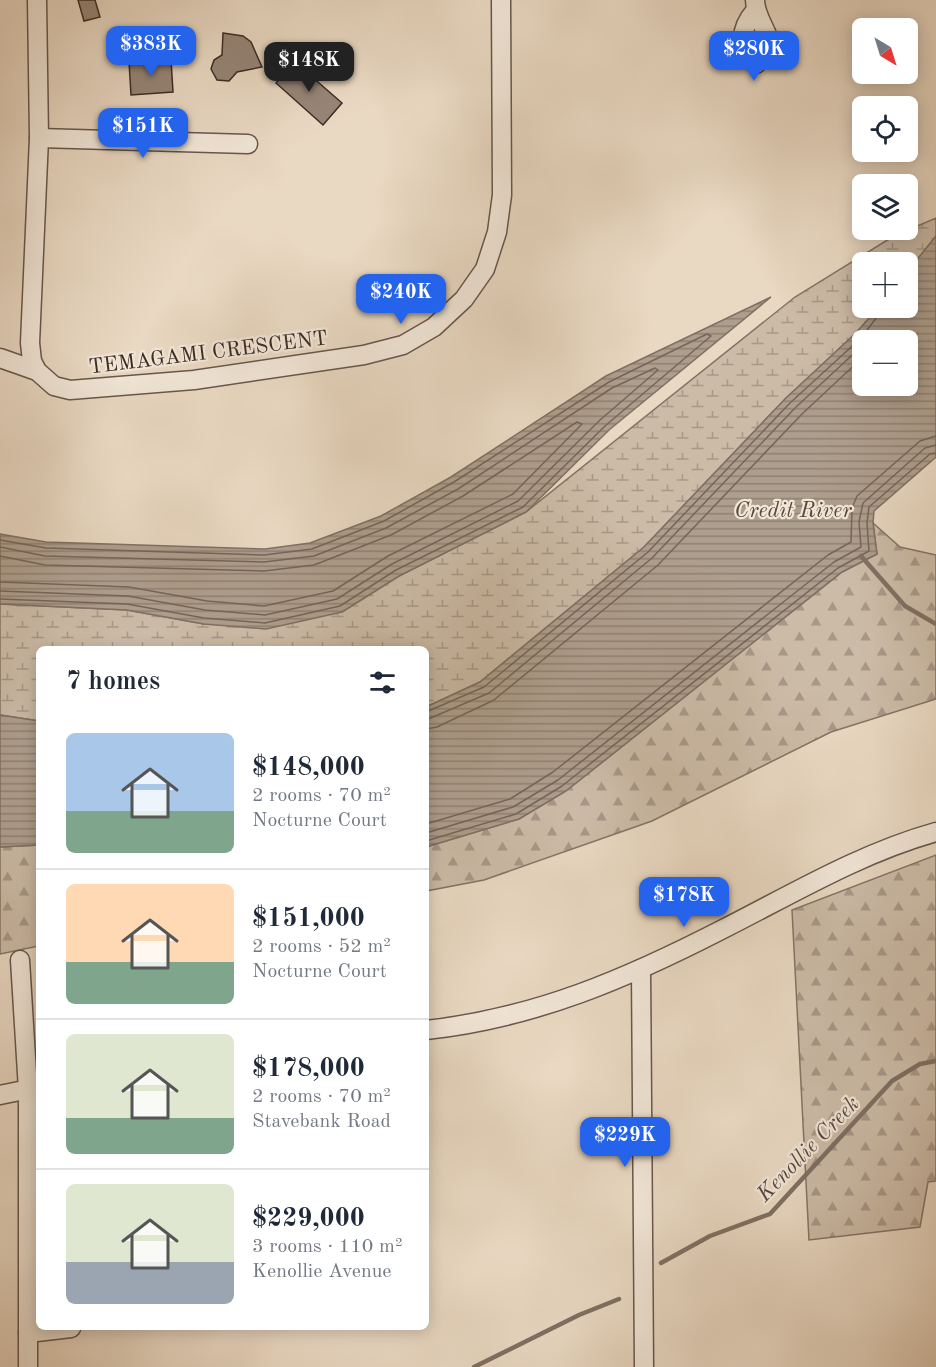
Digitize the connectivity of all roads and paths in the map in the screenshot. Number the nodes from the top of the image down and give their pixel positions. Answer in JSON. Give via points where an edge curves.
{"nodes":[{"id":1,"x":37,"y":0,"type":"edge"},
{"id":2,"x":501,"y":0,"type":"edge"},
{"id":3,"x":39,"y":138,"type":"junction"},
{"id":4,"x":248,"y":144,"type":"dead end"},
{"id":5,"x":0,"y":358,"type":"edge"},
{"id":6,"x":37,"y":371,"type":"junction"},
{"id":7,"x":936,"y":832,"type":"edge"},
{"id":8,"x":20,"y":960,"type":"dead end"},
{"id":9,"x":641,"y":969,"type":"junction"},
{"id":10,"x":429,"y":1030,"type":"edge"},
{"id":11,"x":34,"y":1089,"type":"edge"},
{"id":12,"x":0,"y":1095,"type":"edge"},
{"id":13,"x":54,"y":1330,"type":"edge"},
{"id":14,"x":28,"y":1333,"type":"junction"},
{"id":15,"x":28,"y":1367,"type":"edge"},
{"id":16,"x":644,"y":1367,"type":"edge"}],
"edges":[{"from":1,"to":3,"type":"street"},
{"from":2,"to":6,"type":"street","name":"TEMAGAMI CRESCENT","via":[[502,195],[496,232],[485,269],[464,299],[434,327],[403,345],[364,355],[194,380],[70,390],[54,386]]},
{"from":3,"to":4,"type":"street"},
{"from":3,"to":6,"type":"street","via":[[30,343]]},
{"from":5,"to":6,"type":"street","name":"TEMAGAMI CRESCENT"},
{"from":7,"to":9,"type":"street","via":[[843,867]]},
{"from":8,"to":11,"type":"street"},
{"from":9,"to":10,"type":"street","via":[[547,1007],[467,1026]]},
{"from":9,"to":16,"type":"street"},
{"from":11,"to":12,"type":"street"},
{"from":11,"to":14,"type":"street"},
{"from":13,"to":14,"type":"street"},
{"from":14,"to":15,"type":"street"}]}
